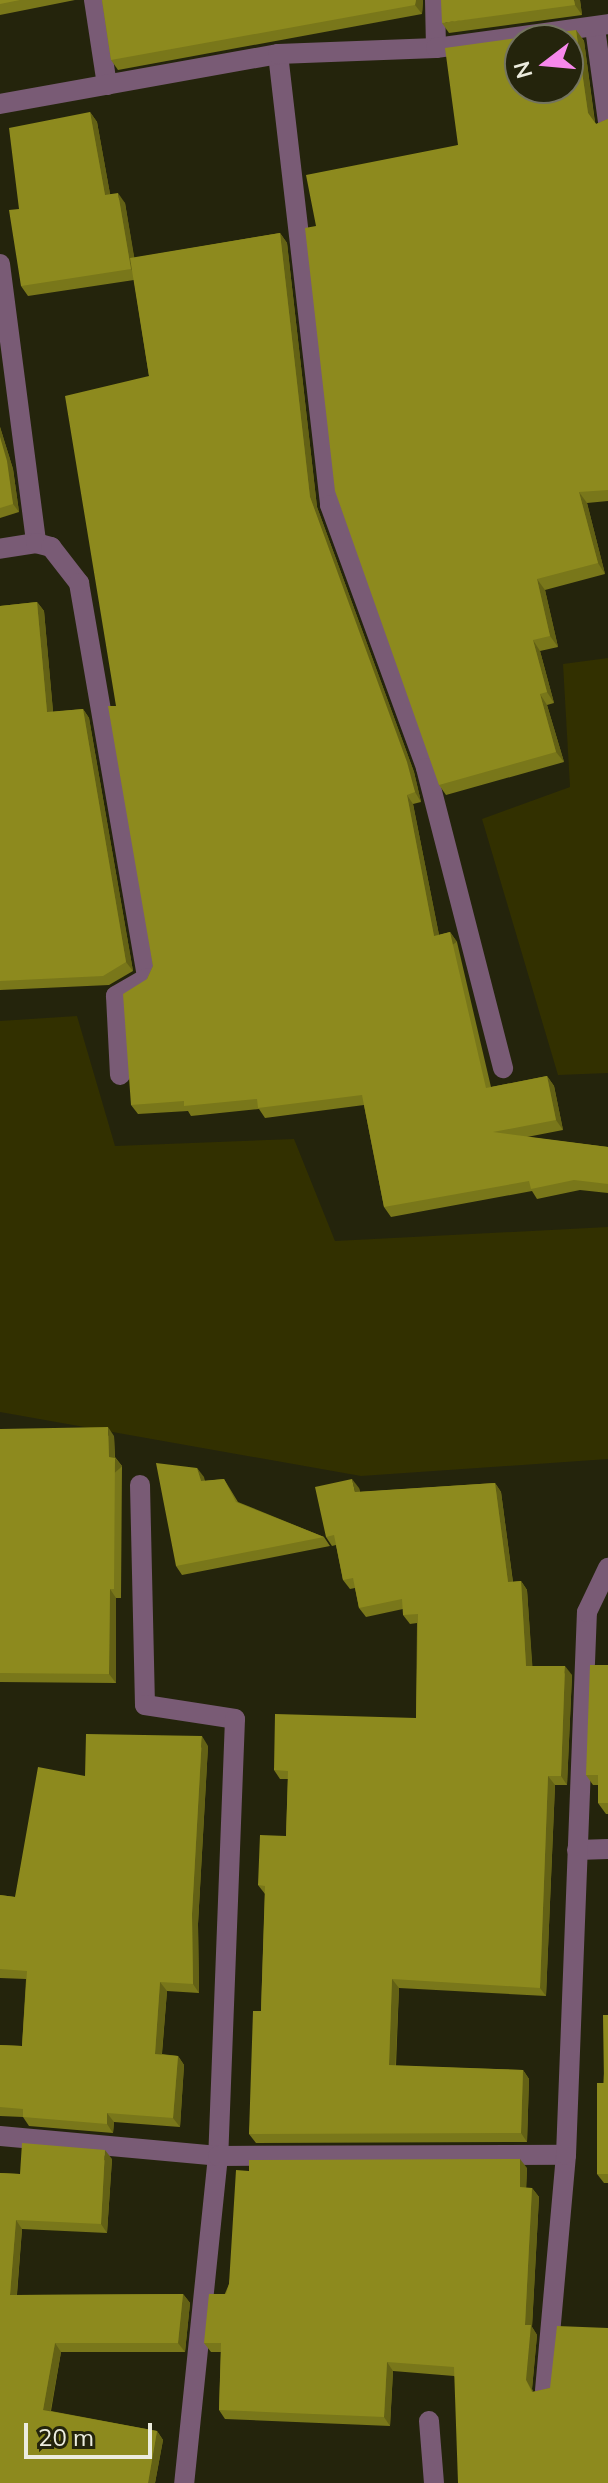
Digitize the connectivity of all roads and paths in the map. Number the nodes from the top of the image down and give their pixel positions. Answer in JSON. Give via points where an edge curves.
{"nodes":[{"id":1,"x":94,"y":0,"type":"edge"},
{"id":2,"x":435,"y":0,"type":"edge"},
{"id":3,"x":601,"y":26,"type":"edge"},
{"id":4,"x":436,"y":48,"type":"junction"},
{"id":5,"x":278,"y":54,"type":"junction"},
{"id":6,"x":107,"y":85,"type":"junction"},
{"id":7,"x":0,"y":104,"type":"edge"},
{"id":8,"x":608,"y":122,"type":"edge"},
{"id":9,"x":0,"y":264,"type":"edge"},
{"id":10,"x":36,"y":543,"type":"junction"},
{"id":11,"x":0,"y":549,"type":"edge"},
{"id":12,"x":503,"y":1068,"type":"dead end"},
{"id":13,"x":120,"y":1075,"type":"dead end"},
{"id":14,"x":140,"y":1485,"type":"dead end"},
{"id":15,"x":608,"y":1568,"type":"edge"},
{"id":16,"x":608,"y":1849,"type":"edge"},
{"id":17,"x":577,"y":1850,"type":"junction"},
{"id":18,"x":0,"y":2136,"type":"edge"},
{"id":19,"x":566,"y":2155,"type":"junction"},
{"id":20,"x":218,"y":2156,"type":"junction"},
{"id":21,"x":545,"y":2390,"type":"edge"},
{"id":22,"x":429,"y":2421,"type":"dead end"},
{"id":23,"x":184,"y":2483,"type":"edge"},
{"id":24,"x":434,"y":2483,"type":"edge"}],
"edges":[{"from":1,"to":6,"type":"street"},
{"from":2,"to":4,"type":"street"},
{"from":3,"to":4,"type":"street"},
{"from":3,"to":8,"type":"street"},
{"from":4,"to":5,"type":"street"},
{"from":5,"to":6,"type":"street"},
{"from":5,"to":12,"type":"street","via":[[330,505],[426,768]]},
{"from":6,"to":7,"type":"street"},
{"from":9,"to":10,"type":"street"},
{"from":10,"to":11,"type":"street"},
{"from":10,"to":13,"type":"street","via":[[51,547],[79,583],[147,978],[116,996]]},
{"from":14,"to":20,"type":"street","via":[[145,1705],[235,1719]]},
{"from":15,"to":17,"type":"street","via":[[587,1612]]},
{"from":16,"to":17,"type":"street"},
{"from":17,"to":19,"type":"street"},
{"from":18,"to":20,"type":"street"},
{"from":19,"to":20,"type":"street"},
{"from":19,"to":21,"type":"street"},
{"from":20,"to":23,"type":"street"},
{"from":22,"to":24,"type":"street"}]}
